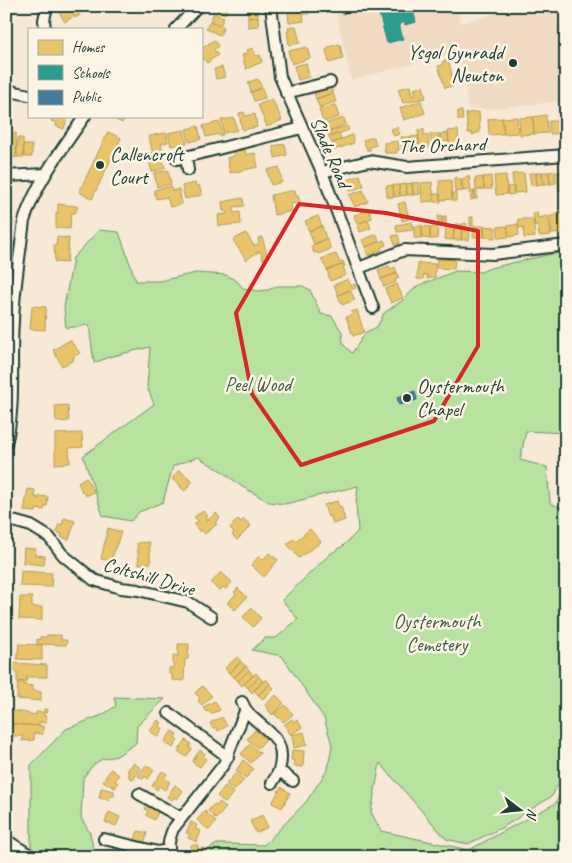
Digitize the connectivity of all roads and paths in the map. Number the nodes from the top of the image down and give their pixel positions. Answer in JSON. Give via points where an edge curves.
{"nodes":[{"id":1,"x":47,"y":6,"type":"edge"},
{"id":2,"x":198,"y":6,"type":"edge"},
{"id":3,"x":271,"y":6,"type":"edge"},
{"id":4,"x":45,"y":28,"type":"edge"},
{"id":5,"x":177,"y":28,"type":"edge"},
{"id":6,"x":330,"y":82,"type":"dead end"},
{"id":7,"x":6,"y":90,"type":"edge"},
{"id":8,"x":286,"y":93,"type":"junction"},
{"id":9,"x":28,"y":95,"type":"edge"},
{"id":10,"x":84,"y":118,"type":"edge"},
{"id":11,"x":302,"y":128,"type":"junction"},
{"id":12,"x":566,"y":155,"type":"edge"},
{"id":13,"x":188,"y":170,"type":"dead end"},
{"id":14,"x":322,"y":172,"type":"junction"},
{"id":15,"x":46,"y":174,"type":"junction"},
{"id":16,"x":6,"y":176,"type":"edge"},
{"id":17,"x":566,"y":245,"type":"edge"},
{"id":18,"x":359,"y":268,"type":"junction"},
{"id":19,"x":373,"y":308,"type":"dead end"},
{"id":20,"x":6,"y":444,"type":"edge"},
{"id":21,"x":6,"y":519,"type":"edge"},
{"id":22,"x":211,"y":617,"type":"dead end"},
{"id":23,"x":169,"y":714,"type":"dead end"},
{"id":24,"x":228,"y":757,"type":"junction"},
{"id":25,"x":280,"y":771,"type":"junction"},
{"id":26,"x":293,"y":781,"type":"dead end"},
{"id":27,"x":272,"y":783,"type":"dead end"},
{"id":28,"x":139,"y":794,"type":"dead end"},
{"id":29,"x":180,"y":818,"type":"junction"},
{"id":30,"x":104,"y":839,"type":"dead end"},
{"id":31,"x":6,"y":840,"type":"edge"},
{"id":32,"x":170,"y":853,"type":"edge"},
{"id":33,"x":33,"y":857,"type":"edge"}],
"edges":[{"from":1,"to":4,"type":"street"},
{"from":2,"to":5,"type":"street"},
{"from":3,"to":8,"type":"street","name":"Slade Road","via":[[277,61]]},
{"from":6,"to":8,"type":"street"},
{"from":7,"to":9,"type":"street"},
{"from":8,"to":11,"type":"street","name":"Slade Road"},
{"from":10,"to":15,"type":"street"},
{"from":11,"to":13,"type":"street","via":[[182,158]]},
{"from":11,"to":14,"type":"street","name":"Slade Road"},
{"from":12,"to":14,"type":"street","name":"The Orchard","via":[[407,167],[369,161]]},
{"from":14,"to":18,"type":"street","name":"Slade Road"},
{"from":15,"to":16,"type":"street"},
{"from":15,"to":20,"type":"street","via":[[24,221],[13,320],[13,399]]},
{"from":17,"to":18,"type":"street","via":[[493,254],[404,250]]},
{"from":18,"to":19,"type":"street","name":"Slade Road"},
{"from":21,"to":22,"type":"street","name":"Coltshill Drive","via":[[31,526],[49,537],[63,555],[94,580],[188,602]]},
{"from":23,"to":24,"type":"street"},
{"from":24,"to":25,"type":"street","via":[[244,707],[279,742]]},
{"from":24,"to":29,"type":"street","via":[[207,788]]},
{"from":25,"to":26,"type":"street"},
{"from":25,"to":27,"type":"street"},
{"from":28,"to":29,"type":"street"},
{"from":29,"to":32,"type":"street","via":[[169,838]]},
{"from":30,"to":32,"type":"street"},
{"from":31,"to":33,"type":"street"}]}
